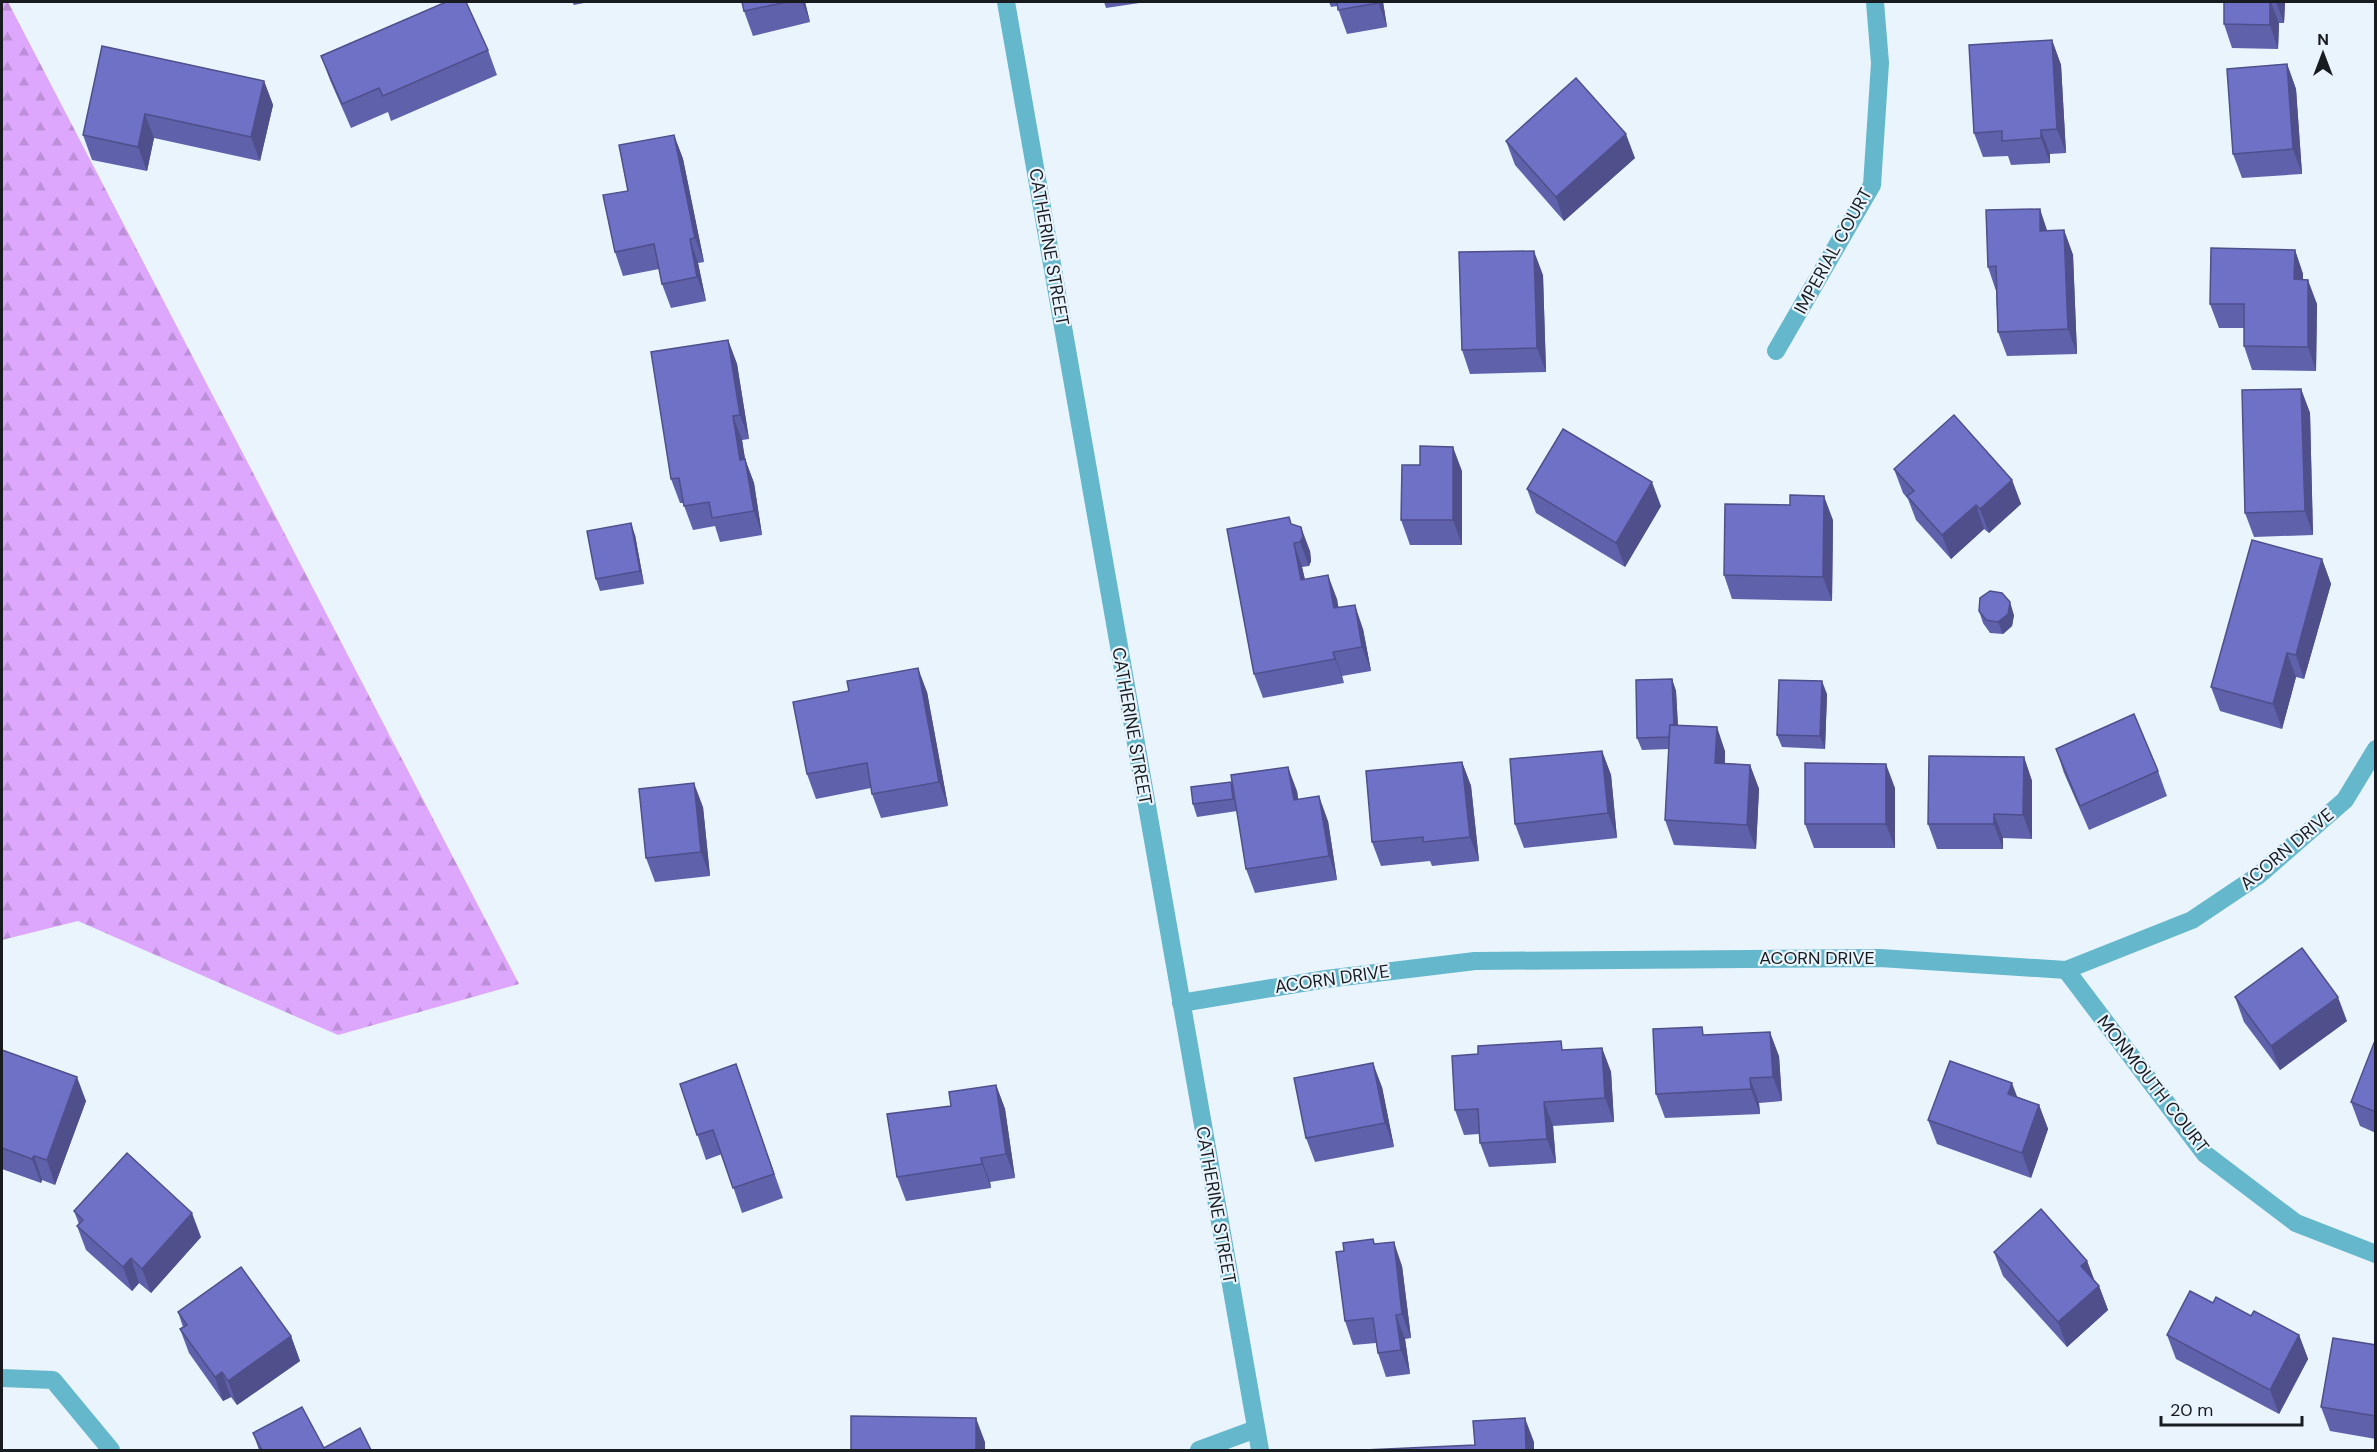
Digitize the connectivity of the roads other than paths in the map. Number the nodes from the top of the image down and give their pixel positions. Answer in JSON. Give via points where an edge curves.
{"nodes":[{"id":1,"x":1006,"y":2,"type":"edge"},
{"id":2,"x":1875,"y":2,"type":"edge"},
{"id":3,"x":1776,"y":351,"type":"dead end"},
{"id":4,"x":2376,"y":749,"type":"edge"},
{"id":5,"x":2066,"y":970,"type":"junction"},
{"id":6,"x":1181,"y":1003,"type":"junction"},
{"id":7,"x":2376,"y":1254,"type":"edge"},
{"id":8,"x":2,"y":1378,"type":"edge"},
{"id":9,"x":1256,"y":1429,"type":"junction"},
{"id":10,"x":111,"y":1450,"type":"edge"},
{"id":11,"x":1199,"y":1450,"type":"edge"},
{"id":12,"x":1260,"y":1450,"type":"edge"}],
"edges":[{"from":1,"to":6,"type":"street","name":"CATHERINE STREET"},
{"from":2,"to":3,"type":"street","name":"IMPERIAL COURT","via":[[1880,63],[1872,185]]},
{"from":4,"to":5,"type":"street","name":"ACORN DRIVE","via":[[2345,800],[2259,875],[2192,920]]},
{"from":5,"to":6,"type":"street","name":"ACORN DRIVE","via":[[1880,958],[1475,961],[1326,979]]},
{"from":5,"to":7,"type":"street","name":"MONMOUTH COURT","via":[[2205,1154],[2296,1223]]},
{"from":6,"to":9,"type":"street","name":"CATHERINE STREET"},
{"from":8,"to":10,"type":"street","via":[[52,1380]]},
{"from":9,"to":11,"type":"street"},
{"from":9,"to":12,"type":"street","name":"CATHERINE STREET"}]}
